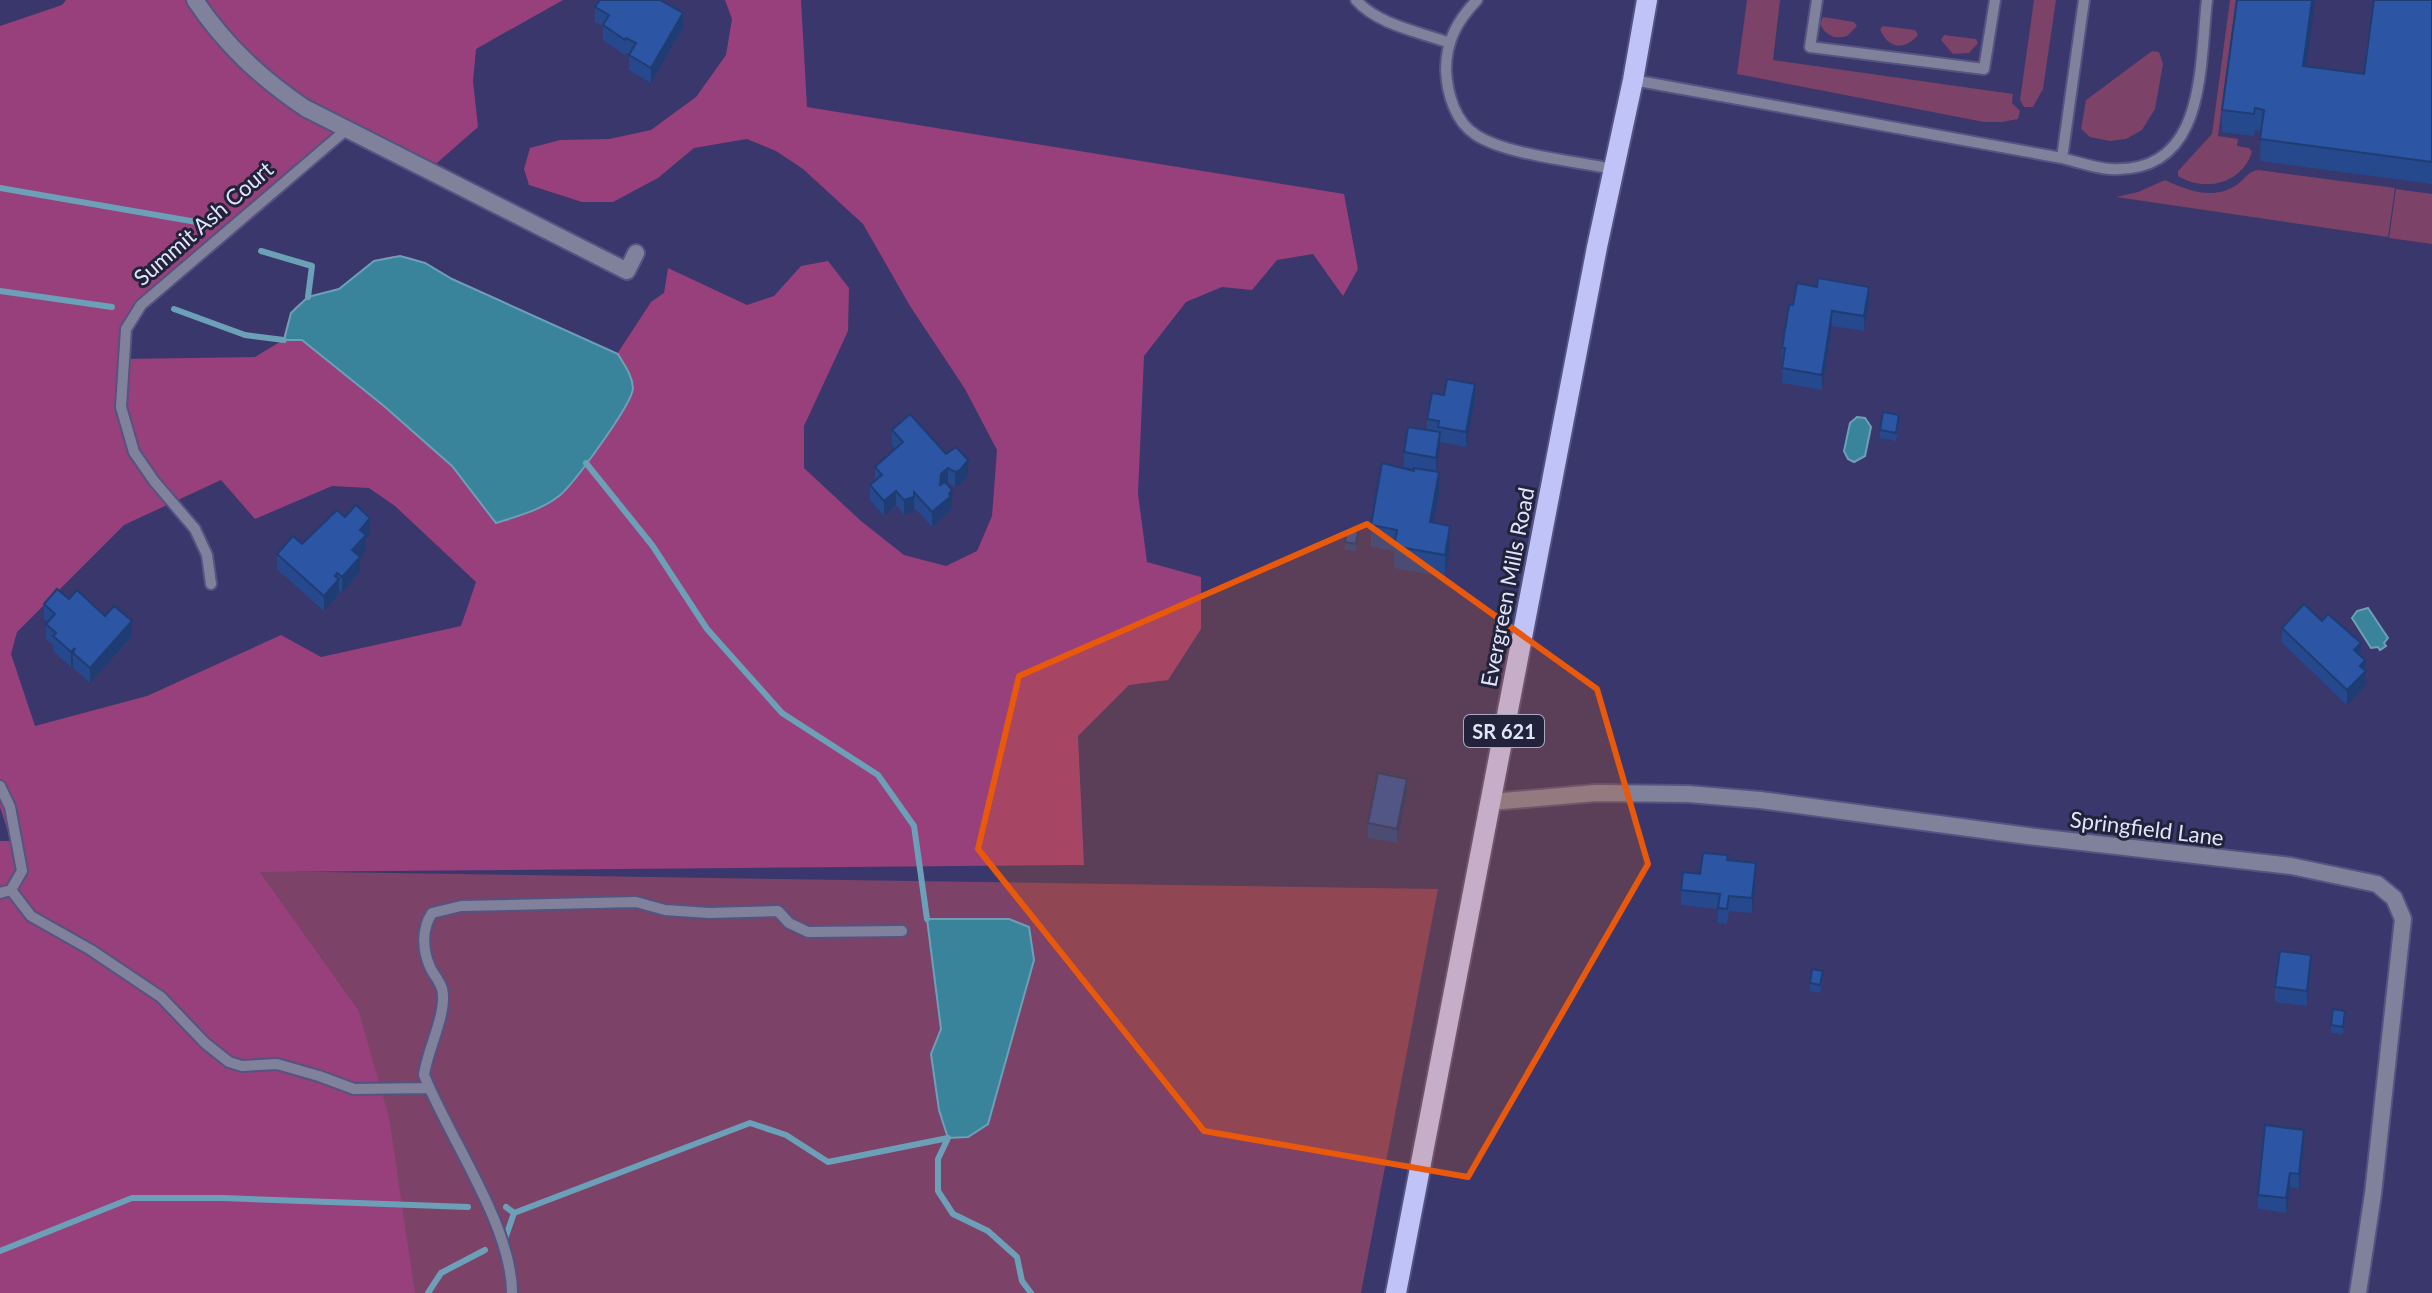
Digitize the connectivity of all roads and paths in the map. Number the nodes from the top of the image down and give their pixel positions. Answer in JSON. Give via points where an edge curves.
{"nodes":[{"id":1,"x":195,"y":0,"type":"edge"},
{"id":2,"x":1356,"y":0,"type":"edge"},
{"id":3,"x":1477,"y":0,"type":"edge"},
{"id":4,"x":1647,"y":0,"type":"edge"},
{"id":5,"x":1817,"y":0,"type":"edge"},
{"id":6,"x":1995,"y":0,"type":"edge"},
{"id":7,"x":2084,"y":0,"type":"edge"},
{"id":8,"x":2207,"y":0,"type":"edge"},
{"id":9,"x":1450,"y":43,"type":"junction"},
{"id":10,"x":1633,"y":80,"type":"junction"},
{"id":11,"x":347,"y":129,"type":"junction"},
{"id":12,"x":2062,"y":158,"type":"junction"},
{"id":13,"x":1613,"y":169,"type":"junction"},
{"id":14,"x":636,"y":253,"type":"dead end"},
{"id":15,"x":211,"y":584,"type":"dead end"},
{"id":16,"x":0,"y":786,"type":"edge"},
{"id":17,"x":1491,"y":802,"type":"junction"},
{"id":18,"x":6,"y":891,"type":"edge"},
{"id":19,"x":902,"y":931,"type":"dead end"},
{"id":20,"x":429,"y":1088,"type":"junction"},
{"id":21,"x":512,"y":1293,"type":"edge"},
{"id":22,"x":1396,"y":1293,"type":"edge"},
{"id":23,"x":2358,"y":1293,"type":"edge"}],
"edges":[{"from":1,"to":11,"type":"street","via":[[236,54],[269,83]]},
{"from":2,"to":9,"type":"lane","via":[[1390,22]]},
{"from":3,"to":9,"type":"lane","via":[[1458,20]]},
{"from":4,"to":10,"type":"main road","number":"SR 621"},
{"from":5,"to":6,"type":"lane","via":[[1810,47],[1984,69]]},
{"from":7,"to":12,"type":"lane"},
{"from":8,"to":12,"type":"lane","via":[[2194,113],[2182,137],[2158,161],[2138,168],[2108,169]]},
{"from":9,"to":13,"type":"lane","via":[[1449,92],[1455,113],[1475,135],[1514,150]]},
{"from":10,"to":12,"type":"lane"},
{"from":10,"to":13,"type":"main road","name":"Evergreen Mills Road","number":"SR 621"},
{"from":11,"to":14,"type":"street","via":[[627,271]]},
{"from":11,"to":15,"type":"lane","name":"Summit Ash Court","via":[[141,305],[126,329],[121,407],[134,452],[195,529],[207,555]]},
{"from":13,"to":17,"type":"main road","name":"Evergreen Mills Road","number":"SR 621"},
{"from":16,"to":18,"type":"lane","via":[[10,807],[22,871]]},
{"from":17,"to":22,"type":"main road","name":"Evergreen Mills Road","number":"SR 621"},
{"from":17,"to":23,"type":"street","name":"Springfield Lane","via":[[1596,793],[1760,800],[2291,866],[2377,884],[2394,898],[2403,919]]},
{"from":18,"to":20,"type":"lane","via":[[31,916],[161,997],[229,1062],[277,1064],[354,1089]]},
{"from":19,"to":20,"type":"lane","via":[[808,932],[778,911],[709,913],[636,902],[461,906],[432,913],[424,926],[425,950],[442,990],[424,1075]]},
{"from":20,"to":21,"type":"lane","via":[[497,1229]]}]}
